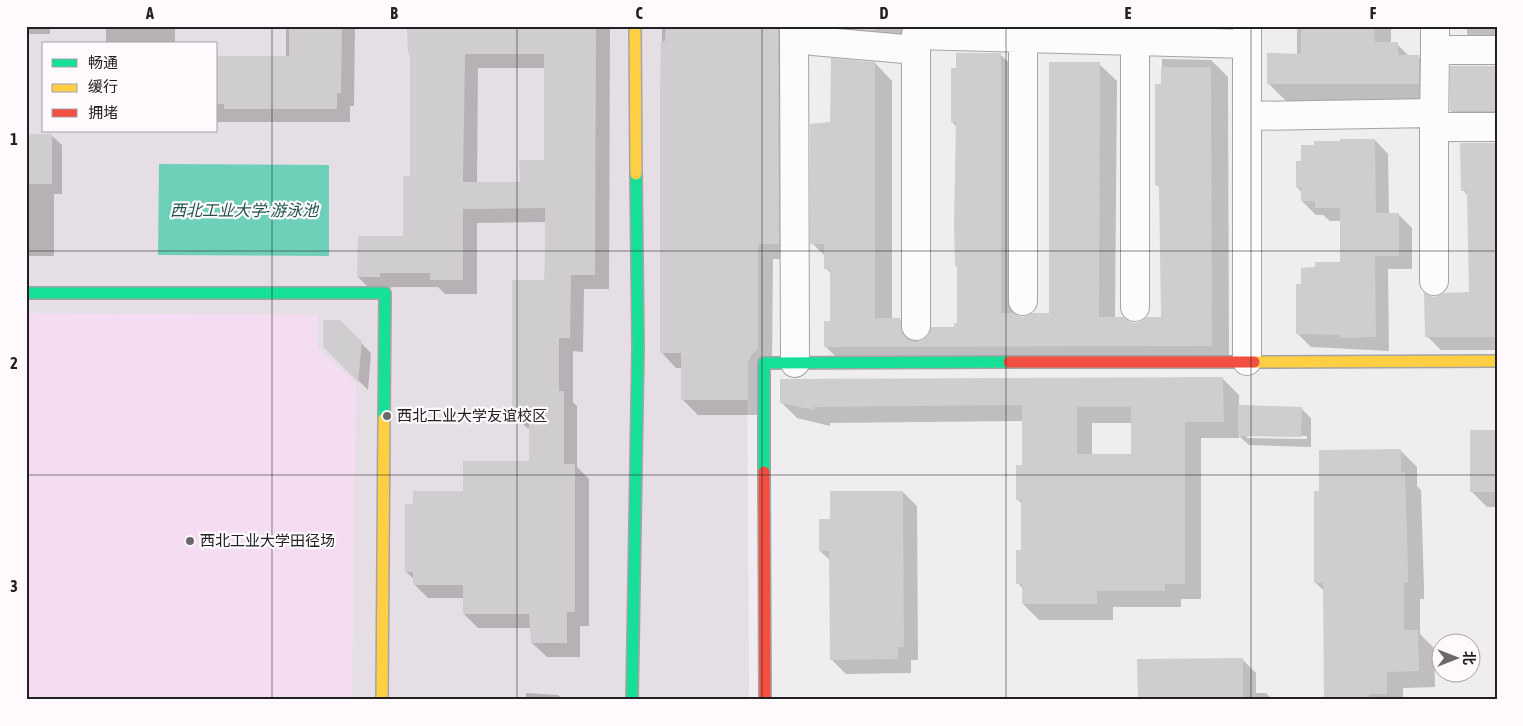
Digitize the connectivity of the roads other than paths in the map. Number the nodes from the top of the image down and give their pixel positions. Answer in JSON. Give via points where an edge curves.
{"nodes":[{"id":1,"x":635,"y":26,"type":"edge"},
{"id":2,"x":794,"y":26,"type":"edge"},
{"id":3,"x":813,"y":26,"type":"edge"},
{"id":4,"x":1066,"y":33,"type":"edge"},
{"id":5,"x":1247,"y":35,"type":"edge"},
{"id":6,"x":916,"y":37,"type":"edge"},
{"id":7,"x":1024,"y":38,"type":"junction"},
{"id":8,"x":1435,"y":38,"type":"edge"},
{"id":9,"x":1135,"y":41,"type":"junction"},
{"id":10,"x":1497,"y":50,"type":"edge"},
{"id":11,"x":1247,"y":116,"type":"junction"},
{"id":12,"x":1434,"y":120,"type":"junction"},
{"id":13,"x":1497,"y":127,"type":"edge"},
{"id":14,"x":1434,"y":281,"type":"dead end"},
{"id":15,"x":26,"y":293,"type":"edge"},
{"id":16,"x":1023,"y":300,"type":"dead end"},
{"id":17,"x":1135,"y":307,"type":"dead end"},
{"id":18,"x":916,"y":326,"type":"dead end"},
{"id":19,"x":1497,"y":361,"type":"edge"},
{"id":20,"x":1247,"y":362,"type":"junction"},
{"id":21,"x":795,"y":363,"type":"junction"},
{"id":22,"x":382,"y":700,"type":"edge"},
{"id":23,"x":632,"y":700,"type":"edge"},
{"id":24,"x":765,"y":700,"type":"edge"}],
"edges":[{"from":1,"to":23,"type":"street","via":[[638,346]]},
{"from":2,"to":21,"type":"street"},
{"from":3,"to":6,"type":"street","via":[[813,41]]},
{"from":4,"to":7,"type":"street"},
{"from":4,"to":9,"type":"street"},
{"from":5,"to":9,"type":"street"},
{"from":5,"to":11,"type":"street"},
{"from":6,"to":7,"type":"street"},
{"from":6,"to":18,"type":"street"},
{"from":7,"to":16,"type":"street"},
{"from":8,"to":10,"type":"street"},
{"from":8,"to":12,"type":"street"},
{"from":9,"to":17,"type":"street"},
{"from":11,"to":12,"type":"street"},
{"from":11,"to":20,"type":"street"},
{"from":12,"to":13,"type":"street"},
{"from":12,"to":14,"type":"street"},
{"from":15,"to":22,"type":"street","via":[[384,293]]},
{"from":19,"to":20,"type":"street"},
{"from":20,"to":21,"type":"street"},
{"from":21,"to":24,"type":"street","via":[[764,363]]}]}
